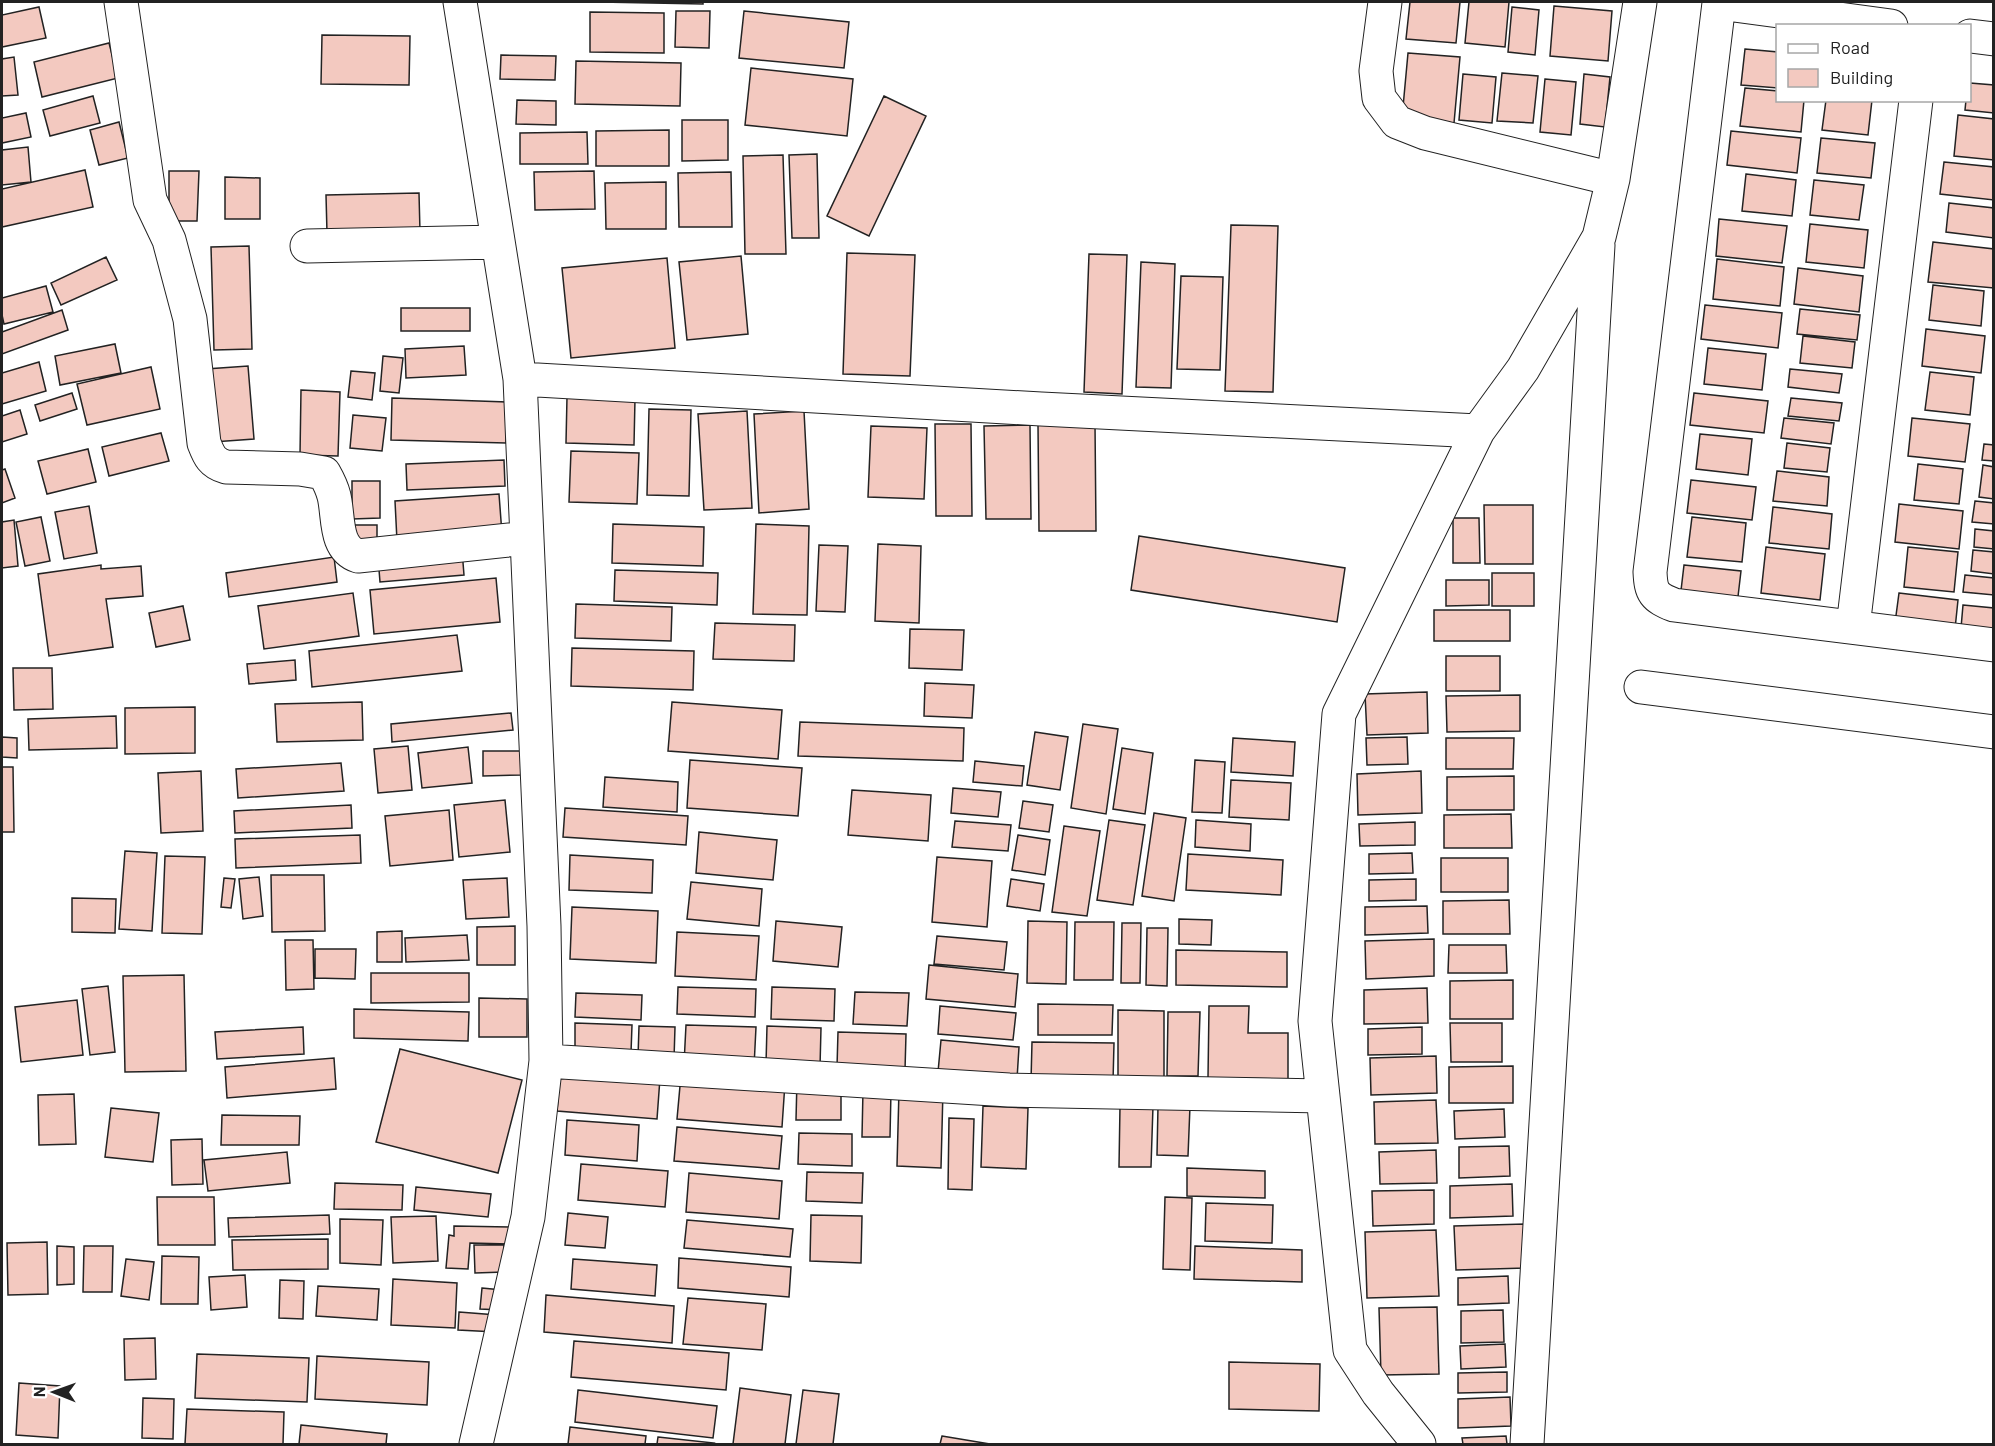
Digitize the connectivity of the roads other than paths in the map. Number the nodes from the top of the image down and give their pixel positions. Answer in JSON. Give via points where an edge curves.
{"nodes":[{"id":1,"x":122,"y":2,"type":"edge"},
{"id":2,"x":460,"y":2,"type":"edge"},
{"id":3,"x":1385,"y":2,"type":"edge"},
{"id":4,"x":1640,"y":2,"type":"edge"},
{"id":5,"x":1719,"y":2,"type":"edge"},
{"id":6,"x":1877,"y":24,"type":"edge"},
{"id":7,"x":1971,"y":36,"type":"edge"},
{"id":8,"x":1994,"y":39,"type":"edge"},
{"id":9,"x":1916,"y":102,"type":"edge"},
{"id":10,"x":1613,"y":179,"type":"junction"},
{"id":11,"x":1599,"y":237,"type":"junction"},
{"id":12,"x":498,"y":242,"type":"junction"},
{"id":13,"x":308,"y":246,"type":"dead end"},
{"id":14,"x":520,"y":379,"type":"junction"},
{"id":15,"x":1478,"y":431,"type":"junction"},
{"id":16,"x":527,"y":538,"type":"junction"},
{"id":17,"x":1853,"y":627,"type":"junction"},
{"id":18,"x":1994,"y":645,"type":"edge"},
{"id":19,"x":1641,"y":687,"type":"dead end"},
{"id":20,"x":1994,"y":732,"type":"edge"},
{"id":21,"x":546,"y":1061,"type":"junction"},
{"id":22,"x":1323,"y":1096,"type":"junction"},
{"id":23,"x":476,"y":1444,"type":"edge"},
{"id":24,"x":1419,"y":1444,"type":"edge"},
{"id":25,"x":1527,"y":1444,"type":"edge"}],
"edges":[{"from":1,"to":16,"type":"street","via":[[150,200],[169,240],[190,319],[204,443],[210,457],[226,467],[324,473],[334,493],[340,538],[349,553],[357,556]]},
{"from":2,"to":12,"type":"street"},
{"from":3,"to":10,"type":"street","via":[[1376,71],[1379,99],[1397,122]]},
{"from":4,"to":10,"type":"street"},
{"from":5,"to":6,"type":"street"},
{"from":5,"to":17,"type":"street","via":[[1651,560],[1651,588],[1658,598],[1674,605]]},
{"from":7,"to":8,"type":"street"},
{"from":9,"to":17,"type":"street"},
{"from":10,"to":11,"type":"street"},
{"from":11,"to":15,"type":"street","via":[[1523,369]]},
{"from":11,"to":25,"type":"street"},
{"from":12,"to":13,"type":"street"},
{"from":12,"to":14,"type":"street"},
{"from":14,"to":15,"type":"street"},
{"from":14,"to":16,"type":"street"},
{"from":15,"to":22,"type":"street","via":[[1339,714],[1315,1021]]},
{"from":16,"to":21,"type":"street"},
{"from":17,"to":18,"type":"street"},
{"from":19,"to":20,"type":"street"},
{"from":21,"to":22,"type":"street","via":[[1009,1090]]},
{"from":21,"to":23,"type":"street","via":[[528,1217]]},
{"from":22,"to":24,"type":"street","via":[[1350,1350]]}]}
